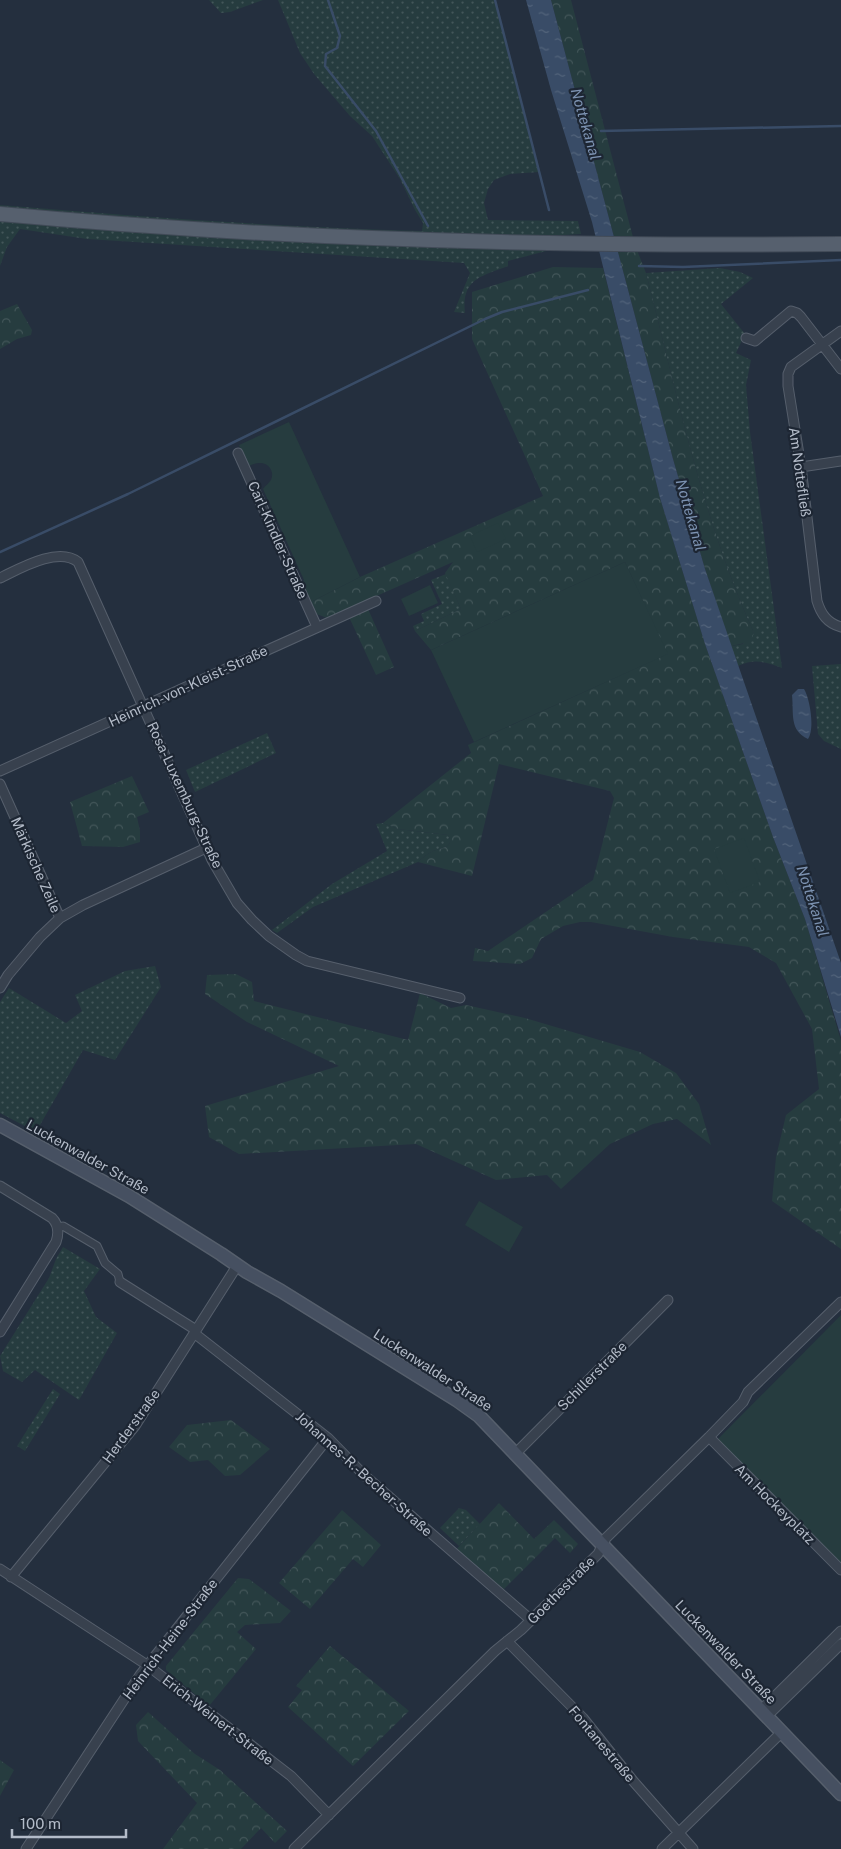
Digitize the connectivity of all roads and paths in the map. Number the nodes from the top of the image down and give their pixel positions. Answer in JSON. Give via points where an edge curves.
{"nodes":[{"id":1,"x":0,"y":214,"type":"edge"},
{"id":2,"x":841,"y":244,"type":"edge"},
{"id":3,"x":841,"y":331,"type":"edge"},
{"id":4,"x":746,"y":338,"type":"dead end"},
{"id":5,"x":822,"y":344,"type":"junction"},
{"id":6,"x":841,"y":369,"type":"edge"},
{"id":7,"x":238,"y":453,"type":"dead end"},
{"id":8,"x":841,"y":461,"type":"edge"},
{"id":9,"x":801,"y":467,"type":"junction"},
{"id":10,"x":0,"y":578,"type":"edge"},
{"id":11,"x":376,"y":601,"type":"dead end"},
{"id":12,"x":317,"y":627,"type":"junction"},
{"id":13,"x":841,"y":627,"type":"edge"},
{"id":14,"x":144,"y":706,"type":"junction"},
{"id":15,"x":0,"y":771,"type":"edge"},
{"id":16,"x":0,"y":784,"type":"edge"},
{"id":17,"x":206,"y":848,"type":"junction"},
{"id":18,"x":60,"y":918,"type":"junction"},
{"id":19,"x":0,"y":988,"type":"edge"},
{"id":20,"x":460,"y":998,"type":"dead end"},
{"id":21,"x":0,"y":1125,"type":"edge"},
{"id":22,"x":0,"y":1186,"type":"edge"},
{"id":23,"x":58,"y":1228,"type":"junction"},
{"id":24,"x":237,"y":1266,"type":"junction"},
{"id":25,"x":120,"y":1282,"type":"joint"},
{"id":26,"x":668,"y":1300,"type":"dead end"},
{"id":27,"x":841,"y":1302,"type":"edge"},
{"id":28,"x":195,"y":1331,"type":"junction"},
{"id":29,"x":0,"y":1332,"type":"edge"},
{"id":30,"x":709,"y":1437,"type":"junction"},
{"id":31,"x":328,"y":1438,"type":"junction"},
{"id":32,"x":516,"y":1453,"type":"junction"},
{"id":33,"x":603,"y":1544,"type":"junction"},
{"id":34,"x":0,"y":1569,"type":"edge"},
{"id":35,"x":841,"y":1570,"type":"edge"},
{"id":36,"x":11,"y":1577,"type":"junction"},
{"id":37,"x":531,"y":1620,"type":"junction"},
{"id":38,"x":841,"y":1631,"type":"edge"},
{"id":39,"x":507,"y":1641,"type":"junction"},
{"id":40,"x":841,"y":1644,"type":"edge"},
{"id":41,"x":147,"y":1665,"type":"junction"},
{"id":42,"x":764,"y":1713,"type":"junction"},
{"id":43,"x":782,"y":1732,"type":"junction"},
{"id":44,"x":841,"y":1794,"type":"edge"},
{"id":45,"x":329,"y":1815,"type":"junction"},
{"id":46,"x":679,"y":1832,"type":"junction"},
{"id":47,"x":301,"y":1847,"type":"edge"},
{"id":48,"x":26,"y":1849,"type":"edge"},
{"id":49,"x":662,"y":1849,"type":"edge"},
{"id":50,"x":693,"y":1849,"type":"edge"}],
"edges":[{"from":1,"to":2,"type":"main road","via":[[326,236],[635,245]]},
{"from":3,"to":5,"type":"street","name":"Am Nottefließ"},
{"from":4,"to":5,"type":"street","via":[[755,341],[791,311],[797,313]]},
{"from":5,"to":6,"type":"street"},
{"from":5,"to":9,"type":"street","name":"Am Nottefließ","via":[[791,367],[788,374]]},
{"from":7,"to":12,"type":"street","name":"Carl-Kindler-Straße"},
{"from":8,"to":9,"type":"street"},
{"from":9,"to":13,"type":"street","name":"Am Nottefließ","via":[[817,601],[827,620]]},
{"from":10,"to":14,"type":"street","name":"Rosa-Luxemburg-Straße","via":[[44,559],[66,557],[78,562]]},
{"from":11,"to":12,"type":"street","name":"Heinrich-von-Kleist-Straße"},
{"from":12,"to":14,"type":"street","name":"Heinrich-von-Kleist-Straße"},
{"from":14,"to":15,"type":"street","name":"Heinrich-von-Kleist-Straße"},
{"from":14,"to":17,"type":"street","name":"Rosa-Luxemburg-Straße"},
{"from":16,"to":18,"type":"street","name":"Märkische Zeile"},
{"from":17,"to":18,"type":"street"},
{"from":17,"to":20,"type":"street","name":"Rosa-Luxemburg-Straße","via":[[242,908],[269,936],[300,958]]},
{"from":18,"to":19,"type":"street","via":[[40,937]]},
{"from":21,"to":24,"type":"main road","name":"Luckenwalder Straße","via":[[117,1189]]},
{"from":22,"to":23,"type":"street","via":[[52,1218]]},
{"from":23,"to":25,"type":"street","via":[[63,1226],[97,1246],[105,1263],[118,1274]]},
{"from":23,"to":29,"type":"street","via":[[56,1242]]},
{"from":24,"to":28,"type":"street","name":"Herderstraße"},
{"from":24,"to":32,"type":"main road","name":"Luckenwalder Straße","via":[[458,1401],[485,1421]]},
{"from":25,"to":28,"type":"street","name":"Johannes-R.-Becher-Straße"},
{"from":26,"to":32,"type":"street","name":"Schillerstraße"},
{"from":27,"to":30,"type":"street","name":"Goethestraße","via":[[748,1392],[743,1402]]},
{"from":28,"to":31,"type":"street","name":"Johannes-R.-Becher-Straße"},
{"from":28,"to":36,"type":"street","name":"Herderstraße","via":[[135,1426]]},
{"from":30,"to":33,"type":"street","name":"Goethestraße"},
{"from":30,"to":35,"type":"street","name":"Am Hockeyplatz"},
{"from":31,"to":37,"type":"street","name":"Johannes-R.-Becher-Straße","via":[[364,1475]]},
{"from":31,"to":41,"type":"street","name":"Heinrich-Heine-Straße"},
{"from":32,"to":33,"type":"main road","name":"Luckenwalder Straße"},
{"from":33,"to":37,"type":"street","name":"Goethestraße","via":[[598,1554]]},
{"from":33,"to":42,"type":"main road","name":"Luckenwalder Straße"},
{"from":34,"to":36,"type":"street","name":"Erich-Weinert-Straße"},
{"from":36,"to":41,"type":"street","name":"Erich-Weinert-Straße"},
{"from":37,"to":39,"type":"street","name":"Goethestraße"},
{"from":38,"to":42,"type":"street"},
{"from":39,"to":45,"type":"street","name":"Goethestraße"},
{"from":39,"to":46,"type":"street","name":"Fontanestraße","via":[[583,1718]]},
{"from":40,"to":42,"type":"street"},
{"from":41,"to":45,"type":"street","name":"Erich-Weinert-Straße","via":[[291,1776]]},
{"from":41,"to":48,"type":"street","name":"Heinrich-Heine-Straße"},
{"from":42,"to":43,"type":"main road","name":"Luckenwalder Straße"},
{"from":43,"to":44,"type":"main road","name":"Luckenwalder Straße"},
{"from":43,"to":46,"type":"street"},
{"from":45,"to":47,"type":"street","name":"Goethestraße"},
{"from":46,"to":49,"type":"street"},
{"from":46,"to":50,"type":"street","name":"Fontanestraße"}]}
